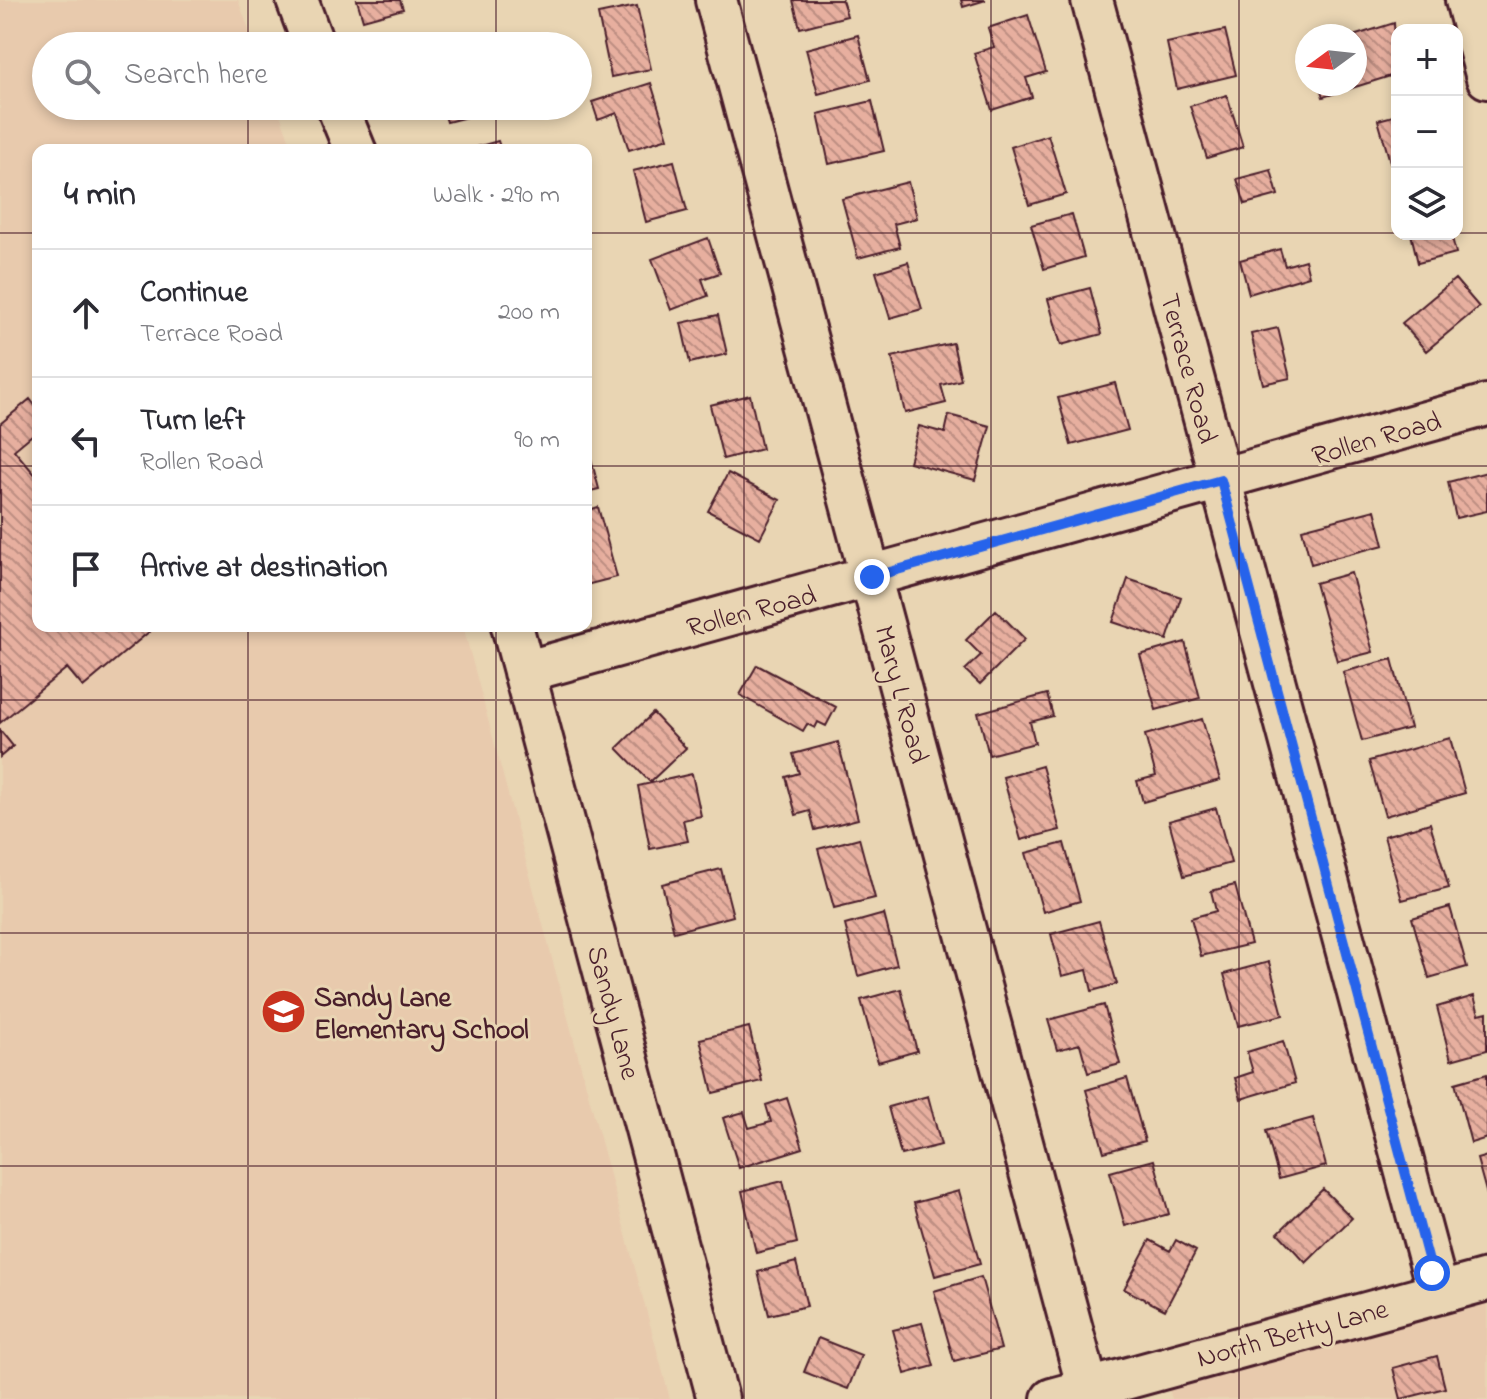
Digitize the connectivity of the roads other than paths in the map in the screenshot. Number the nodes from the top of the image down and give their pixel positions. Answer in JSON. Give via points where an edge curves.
{"nodes":[{"id":1,"x":297,"y":0,"type":"edge"},
{"id":2,"x":716,"y":0,"type":"edge"},
{"id":3,"x":1092,"y":0,"type":"edge"},
{"id":4,"x":1466,"y":0,"type":"edge"},
{"id":5,"x":309,"y":32,"type":"edge"},
{"id":6,"x":1487,"y":78,"type":"edge"},
{"id":7,"x":343,"y":120,"type":"edge"},
{"id":8,"x":353,"y":144,"type":"edge"},
{"id":9,"x":1487,"y":405,"type":"edge"},
{"id":10,"x":1221,"y":480,"type":"junction"},
{"id":11,"x":872,"y":577,"type":"junction"},
{"id":12,"x":514,"y":632,"type":"edge"},
{"id":13,"x":524,"y":672,"type":"junction"},
{"id":14,"x":1487,"y":1280,"type":"edge"},
{"id":15,"x":1438,"y":1292,"type":"junction"},
{"id":16,"x":1070,"y":1394,"type":"edge"},
{"id":17,"x":718,"y":1399,"type":"edge"}],
"edges":[{"from":1,"to":5,"type":"street"},
{"from":2,"to":11,"type":"street","name":"Mary L Road"},
{"from":3,"to":10,"type":"street","name":"Terrace Road"},
{"from":4,"to":6,"type":"street"},
{"from":7,"to":8,"type":"street"},
{"from":9,"to":10,"type":"street","name":"Rollen Road"},
{"from":10,"to":11,"type":"street","name":"Rollen Road"},
{"from":10,"to":15,"type":"street","name":"Terrace Road"},
{"from":11,"to":13,"type":"street","name":"Rollen Road"},
{"from":11,"to":16,"type":"street","name":"Mary L Road"},
{"from":12,"to":13,"type":"street","name":"Sandy Lane"},
{"from":13,"to":17,"type":"street","name":"Sandy Lane"},
{"from":14,"to":15,"type":"street","name":"North Betty Lane"},
{"from":15,"to":16,"type":"street","name":"North Betty Lane"}]}
